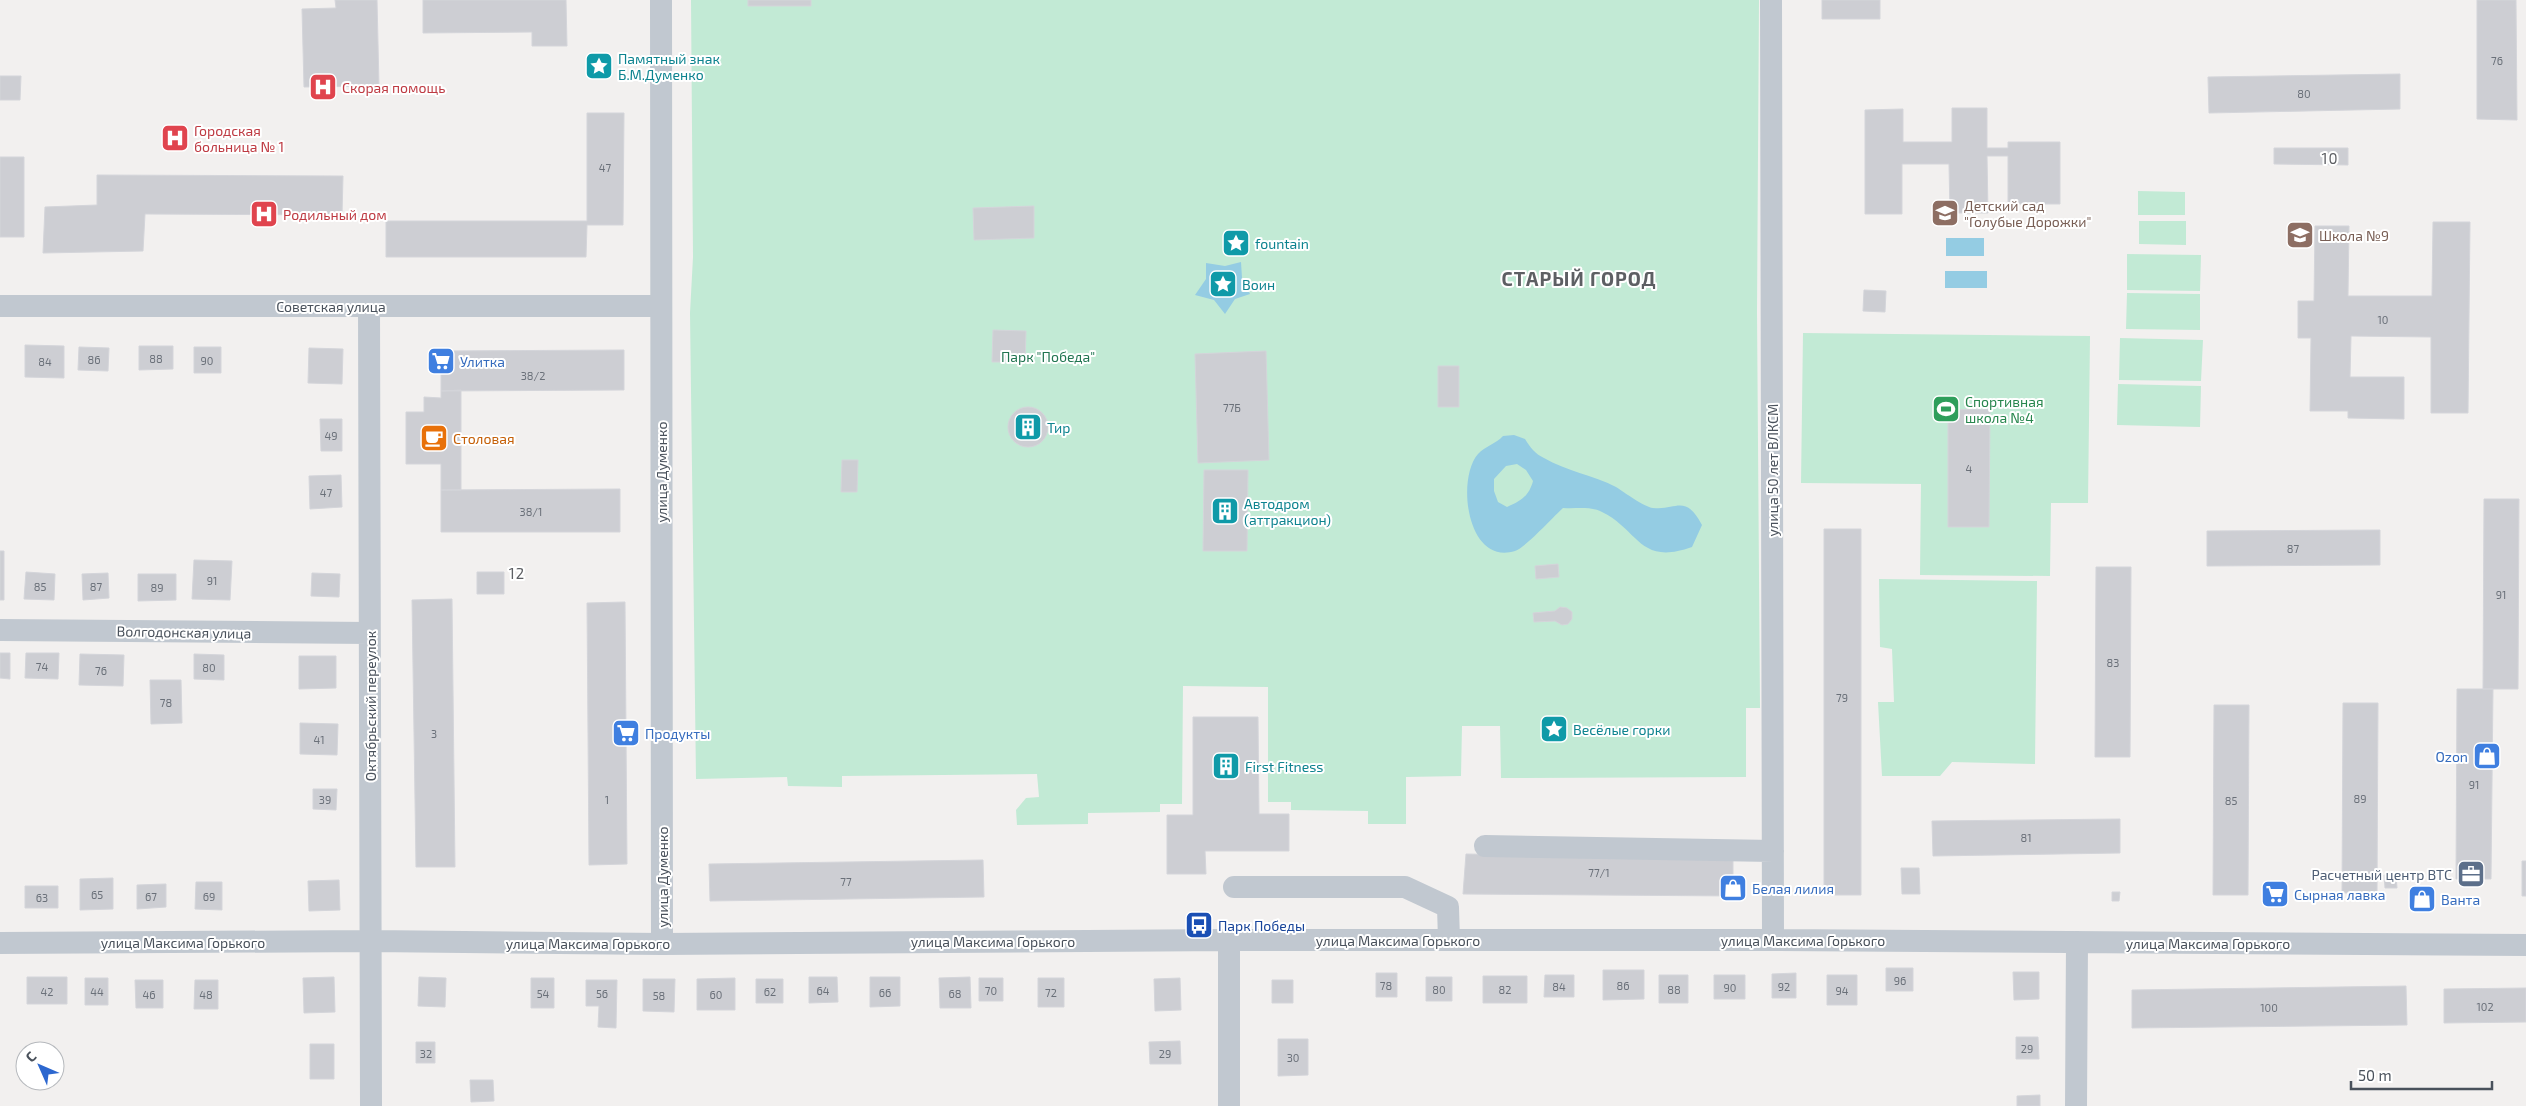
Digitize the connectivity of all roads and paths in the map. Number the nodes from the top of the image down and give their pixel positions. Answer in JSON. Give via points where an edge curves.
{"nodes":[{"id":1,"x":661,"y":0,"type":"edge"},
{"id":2,"x":1771,"y":0,"type":"edge"},
{"id":3,"x":0,"y":306,"type":"edge"},
{"id":4,"x":369,"y":306,"type":"junction"},
{"id":5,"x":661,"y":306,"type":"junction"},
{"id":6,"x":0,"y":630,"type":"edge"},
{"id":7,"x":369,"y":633,"type":"junction"},
{"id":8,"x":1485,"y":846,"type":"dead end"},
{"id":9,"x":1773,"y":851,"type":"junction"},
{"id":10,"x":1234,"y":887,"type":"dead end"},
{"id":11,"x":1229,"y":940,"type":"junction"},
{"id":12,"x":1449,"y":940,"type":"junction"},
{"id":13,"x":1772,"y":940,"type":"junction"},
{"id":14,"x":372,"y":941,"type":"junction"},
{"id":15,"x":2077,"y":942,"type":"junction"},
{"id":16,"x":0,"y":943,"type":"edge"},
{"id":17,"x":662,"y":944,"type":"junction"},
{"id":18,"x":2526,"y":945,"type":"edge"},
{"id":19,"x":370,"y":1106,"type":"edge"},
{"id":20,"x":1229,"y":1106,"type":"edge"},
{"id":21,"x":2076,"y":1106,"type":"edge"}],
"edges":[{"from":1,"to":5,"type":"street","name":"улица Думенко"},
{"from":2,"to":9,"type":"street","name":"улица 50 лет ВЛКСМ"},
{"from":3,"to":4,"type":"street","name":"Советская улица"},
{"from":4,"to":5,"type":"street","name":"Советская улица"},
{"from":4,"to":7,"type":"street","name":"Октябрьский переулок"},
{"from":5,"to":17,"type":"street","name":"улица Думенко"},
{"from":6,"to":7,"type":"street","name":"Волгодонская улица"},
{"from":7,"to":14,"type":"street","name":"Октябрьский переулок"},
{"from":8,"to":9,"type":"street"},
{"from":9,"to":13,"type":"street","name":"улица 50 лет ВЛКСМ"},
{"from":10,"to":12,"type":"street","via":[[1405,887],[1448,907]]},
{"from":11,"to":12,"type":"street","name":"улица Максима Горького"},
{"from":11,"to":17,"type":"street","name":"улица Максима Горького"},
{"from":11,"to":20,"type":"street"},
{"from":12,"to":13,"type":"street","name":"улица Максима Горького"},
{"from":13,"to":15,"type":"street","name":"улица Максима Горького"},
{"from":14,"to":16,"type":"street","name":"улица Максима Горького"},
{"from":14,"to":17,"type":"street","name":"улица Максима Горького"},
{"from":14,"to":19,"type":"street","name":"Октябрьский переулок"},
{"from":15,"to":18,"type":"street","name":"улица Максима Горького"},
{"from":15,"to":21,"type":"street"}]}
